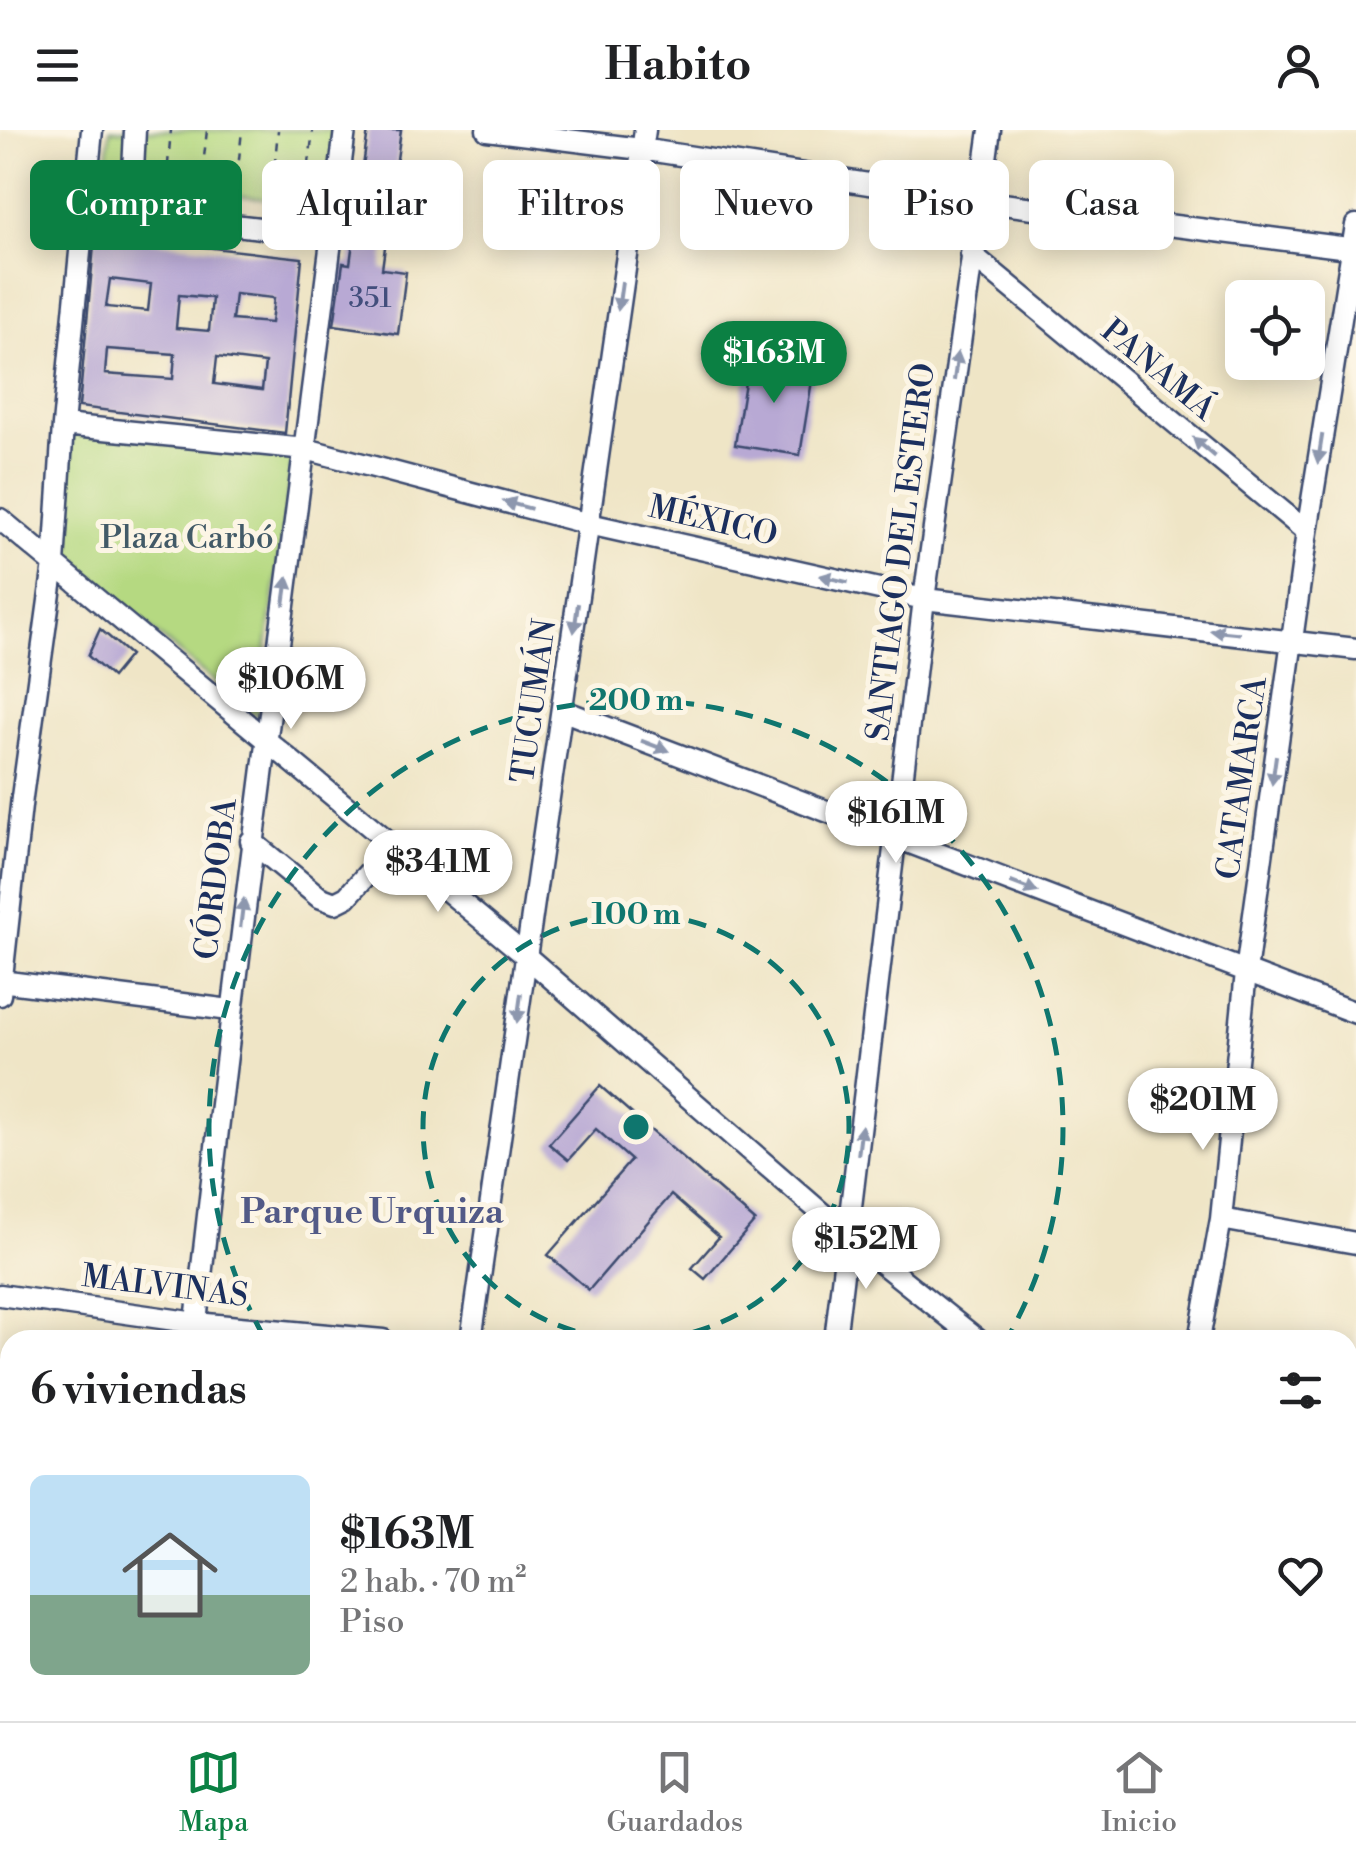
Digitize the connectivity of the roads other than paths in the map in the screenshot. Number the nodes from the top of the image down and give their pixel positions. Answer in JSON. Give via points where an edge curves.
{"nodes":[{"id":1,"x":92,"y":130,"type":"edge"},
{"id":2,"x":135,"y":130,"type":"edge"},
{"id":3,"x":344,"y":130,"type":"edge"},
{"id":4,"x":487,"y":130,"type":"edge"},
{"id":5,"x":990,"y":130,"type":"edge"},
{"id":6,"x":643,"y":139,"type":"edge"},
{"id":7,"x":89,"y":160,"type":"edge"},
{"id":8,"x":134,"y":160,"type":"edge"},
{"id":9,"x":341,"y":160,"type":"edge"},
{"id":10,"x":985,"y":160,"type":"edge"},
{"id":11,"x":869,"y":180,"type":"edge"},
{"id":12,"x":1009,"y":204,"type":"edge"},
{"id":13,"x":1356,"y":225,"type":"edge"},
{"id":14,"x":1354,"y":249,"type":"edge"},
{"id":15,"x":81,"y":250,"type":"edge"},
{"id":16,"x":330,"y":250,"type":"edge"},
{"id":17,"x":971,"y":250,"type":"edge"},
{"id":18,"x":970,"y":254,"type":"junction"},
{"id":19,"x":63,"y":424,"type":"junction"},
{"id":20,"x":306,"y":448,"type":"junction"},
{"id":21,"x":0,"y":519,"type":"edge"},
{"id":22,"x":589,"y":524,"type":"junction"},
{"id":23,"x":1306,"y":532,"type":"junction"},
{"id":24,"x":54,"y":564,"type":"junction"},
{"id":25,"x":924,"y":599,"type":"junction"},
{"id":26,"x":1292,"y":640,"type":"junction"},
{"id":27,"x":1356,"y":649,"type":"edge"},
{"id":28,"x":564,"y":712,"type":"junction"},
{"id":29,"x":264,"y":740,"type":"junction"},
{"id":30,"x":895,"y":839,"type":"junction"},
{"id":31,"x":251,"y":841,"type":"junction"},
{"id":32,"x":394,"y":845,"type":"junction"},
{"id":33,"x":526,"y":956,"type":"junction"},
{"id":34,"x":1246,"y":972,"type":"junction"},
{"id":35,"x":1,"y":985,"type":"edge"},
{"id":36,"x":230,"y":1010,"type":"junction"},
{"id":37,"x":1356,"y":1013,"type":"edge"},
{"id":38,"x":1221,"y":1219,"type":"junction"},
{"id":39,"x":848,"y":1236,"type":"junction"},
{"id":40,"x":1356,"y":1244,"type":"edge"},
{"id":41,"x":0,"y":1295,"type":"edge"},
{"id":42,"x":190,"y":1330,"type":"edge"},
{"id":43,"x":195,"y":1330,"type":"edge"},
{"id":44,"x":472,"y":1330,"type":"edge"},
{"id":45,"x":836,"y":1330,"type":"edge"},
{"id":46,"x":966,"y":1330,"type":"edge"},
{"id":47,"x":1201,"y":1330,"type":"edge"}],
"edges":[{"from":1,"to":7,"type":"street"},
{"from":2,"to":8,"type":"street"},
{"from":3,"to":9,"type":"street","name":"CÓRDOBA"},
{"from":4,"to":6,"type":"street"},
{"from":5,"to":10,"type":"street","name":"SANTIAGO DEL ESTERO"},
{"from":6,"to":11,"type":"street"},
{"from":6,"to":22,"type":"street","name":"TUCUMÁN","one_way":true},
{"from":12,"to":14,"type":"street"},
{"from":13,"to":14,"type":"street","name":"CATAMARCA"},
{"from":14,"to":23,"type":"street","name":"CATAMARCA","one_way":true},
{"from":15,"to":19,"type":"street"},
{"from":16,"to":20,"type":"street","name":"CÓRDOBA"},
{"from":17,"to":18,"type":"street","name":"SANTIAGO DEL ESTERO"},
{"from":23,"to":18,"type":"street","name":"PANAMÁ","one_way":true},
{"from":25,"to":18,"type":"street","name":"SANTIAGO DEL ESTERO","one_way":true},
{"from":19,"to":20,"type":"street","name":"MÉXICO"},
{"from":19,"to":24,"type":"street"},
{"from":22,"to":20,"type":"street","name":"MÉXICO","one_way":true},
{"from":29,"to":20,"type":"street","name":"CÓRDOBA","one_way":true},
{"from":21,"to":24,"type":"street"},
{"from":25,"to":22,"type":"street","name":"MÉXICO","one_way":true},
{"from":22,"to":28,"type":"street","name":"TUCUMÁN","one_way":true},
{"from":23,"to":26,"type":"street","name":"CATAMARCA"},
{"from":24,"to":29,"type":"street"},
{"from":24,"to":35,"type":"street"},
{"from":26,"to":25,"type":"street","name":"MÉXICO","one_way":true},
{"from":25,"to":30,"type":"street","name":"SANTIAGO DEL ESTERO"},
{"from":26,"to":27,"type":"street","name":"MÉXICO"},
{"from":26,"to":34,"type":"street","name":"CATAMARCA","one_way":true},
{"from":28,"to":30,"type":"street","one_way":true},
{"from":28,"to":33,"type":"street","name":"TUCUMÁN"},
{"from":29,"to":31,"type":"street","name":"CÓRDOBA"},
{"from":29,"to":32,"type":"street"},
{"from":30,"to":34,"type":"street","one_way":true},
{"from":39,"to":30,"type":"street","name":"SANTIAGO DEL ESTERO","one_way":true},
{"from":31,"to":32,"type":"street","via":[[319,897],[336,903]]},
{"from":36,"to":31,"type":"street","name":"CÓRDOBA","one_way":true},
{"from":32,"to":33,"type":"street"},
{"from":33,"to":39,"type":"street"},
{"from":33,"to":44,"type":"street","name":"TUCUMÁN","one_way":true},
{"from":34,"to":37,"type":"street"},
{"from":34,"to":38,"type":"street","name":"CATAMARCA"},
{"from":35,"to":36,"type":"street"},
{"from":36,"to":43,"type":"street","name":"CÓRDOBA"},
{"from":38,"to":40,"type":"street"},
{"from":38,"to":47,"type":"street","name":"CATAMARCA"},
{"from":39,"to":45,"type":"street","name":"SANTIAGO DEL ESTERO"},
{"from":39,"to":46,"type":"street"},
{"from":41,"to":42,"type":"street","name":"MALVINAS"}]}
